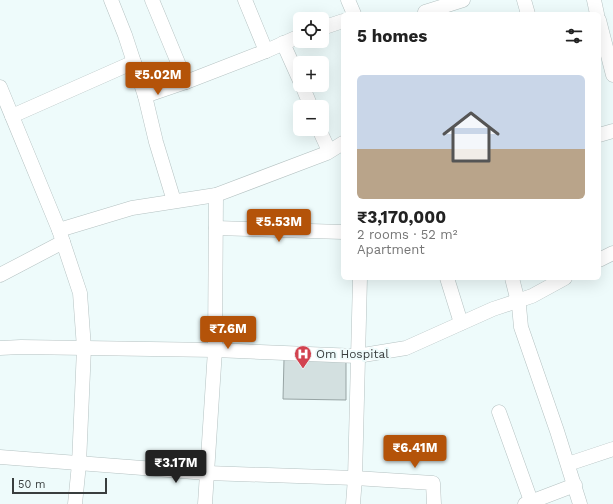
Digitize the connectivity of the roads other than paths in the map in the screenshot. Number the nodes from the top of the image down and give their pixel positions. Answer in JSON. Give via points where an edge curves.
{"nodes":[{"id":1,"x":111,"y":0,"type":"edge"},
{"id":2,"x":152,"y":0,"type":"edge"},
{"id":3,"x":245,"y":0,"type":"edge"},
{"id":4,"x":348,"y":0,"type":"edge"},
{"id":5,"x":462,"y":0,"type":"edge"},
{"id":6,"x":524,"y":0,"type":"edge"},
{"id":7,"x":594,"y":0,"type":"edge"},
{"id":8,"x":424,"y":9,"type":"edge"},
{"id":9,"x":353,"y":12,"type":"edge"},
{"id":10,"x":527,"y":12,"type":"edge"},
{"id":11,"x":597,"y":12,"type":"edge"},
{"id":12,"x":341,"y":22,"type":"edge"},
{"id":13,"x":329,"y":26,"type":"edge"},
{"id":14,"x":601,"y":26,"type":"edge"},
{"id":15,"x":293,"y":39,"type":"edge"},
{"id":16,"x":606,"y":42,"type":"edge"},
{"id":17,"x":283,"y":43,"type":"junction"},
{"id":18,"x":266,"y":51,"type":"junction"},
{"id":19,"x":134,"y":62,"type":"junction"},
{"id":20,"x":293,"y":65,"type":"edge"},
{"id":21,"x":613,"y":75,"type":"edge"},
{"id":22,"x":186,"y":82,"type":"junction"},
{"id":23,"x":0,"y":87,"type":"edge"},
{"id":24,"x":145,"y":96,"type":"junction"},
{"id":25,"x":12,"y":116,"type":"junction"},
{"id":26,"x":613,"y":131,"type":"edge"},
{"id":27,"x":601,"y":134,"type":"edge"},
{"id":28,"x":322,"y":136,"type":"edge"},
{"id":29,"x":341,"y":144,"type":"edge"},
{"id":30,"x":329,"y":152,"type":"junction"},
{"id":31,"x":216,"y":195,"type":"junction"},
{"id":32,"x":174,"y":201,"type":"junction"},
{"id":33,"x":216,"y":228,"type":"junction"},
{"id":34,"x":341,"y":232,"type":"edge"},
{"id":35,"x":61,"y":236,"type":"junction"},
{"id":36,"x":613,"y":253,"type":"edge"},
{"id":37,"x":601,"y":259,"type":"edge"},
{"id":38,"x":0,"y":275,"type":"edge"},
{"id":39,"x":360,"y":280,"type":"edge"},
{"id":40,"x":447,"y":280,"type":"edge"},
{"id":41,"x":513,"y":280,"type":"edge"},
{"id":42,"x":561,"y":280,"type":"edge"},
{"id":43,"x":518,"y":301,"type":"junction"},
{"id":44,"x":462,"y":323,"type":"junction"},
{"id":45,"x":0,"y":348,"type":"edge"},
{"id":46,"x":84,"y":348,"type":"junction"},
{"id":47,"x":215,"y":350,"type":"junction"},
{"id":48,"x":357,"y":356,"type":"junction"},
{"id":49,"x":499,"y":412,"type":"dead end"},
{"id":50,"x":613,"y":449,"type":"edge"},
{"id":51,"x":0,"y":458,"type":"edge"},
{"id":52,"x":79,"y":464,"type":"junction"},
{"id":53,"x":568,"y":464,"type":"junction"},
{"id":54,"x":207,"y":473,"type":"junction"},
{"id":55,"x":355,"y":478,"type":"junction"},
{"id":56,"x":575,"y":486,"type":"junction"},
{"id":57,"x":528,"y":502,"type":"edge"},
{"id":58,"x":75,"y":504,"type":"edge"},
{"id":59,"x":205,"y":504,"type":"edge"},
{"id":60,"x":353,"y":504,"type":"edge"},
{"id":61,"x":434,"y":504,"type":"edge"},
{"id":62,"x":580,"y":504,"type":"edge"}],
"edges":[{"from":1,"to":19,"type":"street"},
{"from":2,"to":22,"type":"street"},
{"from":3,"to":18,"type":"street"},
{"from":4,"to":9,"type":"street"},
{"from":5,"to":8,"type":"street"},
{"from":6,"to":10,"type":"street"},
{"from":7,"to":11,"type":"street"},
{"from":12,"to":13,"type":"street"},
{"from":14,"to":16,"type":"street"},
{"from":15,"to":17,"type":"street"},
{"from":16,"to":21,"type":"street"},
{"from":17,"to":18,"type":"street"},
{"from":17,"to":20,"type":"street"},
{"from":18,"to":22,"type":"street"},
{"from":19,"to":24,"type":"street"},
{"from":19,"to":25,"type":"street"},
{"from":22,"to":24,"type":"street"},
{"from":23,"to":25,"type":"street"},
{"from":24,"to":32,"type":"street"},
{"from":25,"to":35,"type":"street"},
{"from":26,"to":27,"type":"street"},
{"from":28,"to":30,"type":"street"},
{"from":29,"to":30,"type":"street"},
{"from":30,"to":31,"type":"street"},
{"from":31,"to":32,"type":"street"},
{"from":31,"to":33,"type":"street"},
{"from":32,"to":35,"type":"street","via":[[132,208]]},
{"from":33,"to":34,"type":"street"},
{"from":33,"to":47,"type":"street"},
{"from":35,"to":38,"type":"street"},
{"from":35,"to":46,"type":"street","via":[[80,293]]},
{"from":36,"to":37,"type":"street"},
{"from":39,"to":48,"type":"street"},
{"from":40,"to":44,"type":"street"},
{"from":41,"to":43,"type":"street"},
{"from":42,"to":43,"type":"street"},
{"from":43,"to":44,"type":"street"},
{"from":43,"to":53,"type":"street","via":[[521,327]]},
{"from":44,"to":48,"type":"street","via":[[406,348]]},
{"from":45,"to":46,"type":"street"},
{"from":46,"to":47,"type":"street"},
{"from":46,"to":52,"type":"street"},
{"from":47,"to":48,"type":"street"},
{"from":47,"to":54,"type":"street"},
{"from":48,"to":55,"type":"street"},
{"from":49,"to":57,"type":"street"},
{"from":50,"to":53,"type":"street"},
{"from":51,"to":52,"type":"street"},
{"from":52,"to":54,"type":"street"},
{"from":52,"to":58,"type":"street"},
{"from":53,"to":56,"type":"street"},
{"from":54,"to":55,"type":"street"},
{"from":54,"to":59,"type":"street"},
{"from":55,"to":60,"type":"street"},
{"from":55,"to":61,"type":"street","via":[[433,483]]},
{"from":56,"to":57,"type":"street"},
{"from":56,"to":62,"type":"street"}]}
